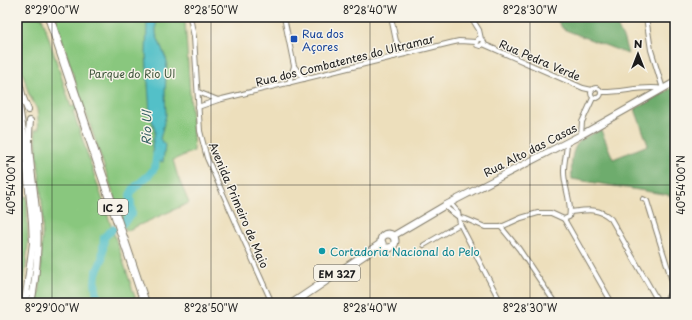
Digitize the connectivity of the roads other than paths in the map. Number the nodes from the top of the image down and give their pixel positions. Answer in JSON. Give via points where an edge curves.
{"nodes":[{"id":1,"x":45,"y":17,"type":"edge"},
{"id":2,"x":49,"y":17,"type":"edge"},
{"id":3,"x":190,"y":17,"type":"edge"},
{"id":4,"x":284,"y":17,"type":"edge"},
{"id":5,"x":391,"y":17,"type":"edge"},
{"id":6,"x":471,"y":17,"type":"edge"},
{"id":7,"x":646,"y":17,"type":"edge"},
{"id":8,"x":481,"y":39,"type":"junction"},
{"id":9,"x":396,"y":41,"type":"junction"},
{"id":10,"x":476,"y":42,"type":"junction"},
{"id":11,"x":483,"y":44,"type":"junction"},
{"id":12,"x":405,"y":54,"type":"junction"},
{"id":13,"x":394,"y":57,"type":"junction"},
{"id":14,"x":294,"y":66,"type":"junction"},
{"id":15,"x":17,"y":75,"type":"edge"},
{"id":16,"x":304,"y":79,"type":"junction"},
{"id":17,"x":675,"y":82,"type":"edge"},
{"id":18,"x":290,"y":83,"type":"junction"},
{"id":19,"x":663,"y":89,"type":"junction"},
{"id":20,"x":592,"y":90,"type":"junction"},
{"id":21,"x":198,"y":92,"type":"junction"},
{"id":22,"x":601,"y":92,"type":"junction"},
{"id":23,"x":17,"y":94,"type":"edge"},
{"id":24,"x":593,"y":98,"type":"junction"},
{"id":25,"x":218,"y":100,"type":"junction"},
{"id":26,"x":198,"y":107,"type":"junction"},
{"id":27,"x":28,"y":110,"type":"junction"},
{"id":28,"x":19,"y":117,"type":"edge"},
{"id":29,"x":30,"y":121,"type":"junction"},
{"id":30,"x":581,"y":135,"type":"junction"},
{"id":31,"x":568,"y":142,"type":"junction"},
{"id":32,"x":643,"y":199,"type":"dead end"},
{"id":33,"x":450,"y":203,"type":"junction"},
{"id":34,"x":444,"y":206,"type":"junction"},
{"id":35,"x":571,"y":212,"type":"junction"},
{"id":36,"x":564,"y":219,"type":"junction"},
{"id":37,"x":460,"y":221,"type":"junction"},
{"id":38,"x":501,"y":227,"type":"junction"},
{"id":39,"x":393,"y":236,"type":"joint"},
{"id":40,"x":383,"y":244,"type":"junction"},
{"id":41,"x":424,"y":245,"type":"dead end"},
{"id":42,"x":26,"y":303,"type":"edge"},
{"id":43,"x":31,"y":303,"type":"edge"},
{"id":44,"x":141,"y":303,"type":"edge"},
{"id":45,"x":146,"y":303,"type":"edge"},
{"id":46,"x":272,"y":303,"type":"edge"},
{"id":47,"x":293,"y":303,"type":"edge"},
{"id":48,"x":301,"y":303,"type":"edge"},
{"id":49,"x":501,"y":303,"type":"edge"},
{"id":50,"x":555,"y":303,"type":"edge"},
{"id":51,"x":612,"y":303,"type":"edge"},
{"id":52,"x":659,"y":303,"type":"edge"},
{"id":53,"x":665,"y":303,"type":"edge"}],
"edges":[{"from":1,"to":44,"type":"highway","number":"IC 2"},
{"from":2,"to":45,"type":"highway","number":"IC 2"},
{"from":3,"to":21,"type":"street","name":"Avenida Primeiro de Maio"},
{"from":4,"to":14,"type":"street"},
{"from":5,"to":9,"type":"street"},
{"from":6,"to":8,"type":"street"},
{"from":7,"to":19,"type":"street","via":[[651,50]]},
{"from":8,"to":10,"type":"street"},
{"from":8,"to":11,"type":"street"},
{"from":9,"to":12,"type":"street"},
{"from":9,"to":13,"type":"street"},
{"from":10,"to":11,"type":"street","via":[[479,45]]},
{"from":10,"to":12,"type":"street","name":"Rua dos Combatentes do Ultramar","via":[[460,41]]},
{"from":11,"to":20,"type":"street","name":"Rua Pedra Verde"},
{"from":12,"to":13,"type":"street","name":"Rua dos Combatentes do Ultramar"},
{"from":13,"to":16,"type":"street","name":"Rua dos Combatentes do Ultramar"},
{"from":14,"to":16,"type":"street"},
{"from":14,"to":18,"type":"street"},
{"from":15,"to":27,"type":"main road"},
{"from":16,"to":18,"type":"street","name":"Rua dos Combatentes do Ultramar"},
{"from":17,"to":19,"type":"main road","name":"Rua Alto das Casas","number":"EM 327"},
{"from":18,"to":25,"type":"street","name":"Rua dos Combatentes do Ultramar"},
{"from":19,"to":22,"type":"street","via":[[655,87]]},
{"from":19,"to":30,"type":"main road","name":"Rua Alto das Casas","number":"EM 327"},
{"from":20,"to":22,"type":"street","via":[[598,88]]},
{"from":20,"to":24,"type":"street"},
{"from":21,"to":25,"type":"street"},
{"from":21,"to":26,"type":"street","name":"Avenida Primeiro de Maio"},
{"from":22,"to":24,"type":"street","via":[[601,96]]},
{"from":23,"to":28,"type":"main road"},
{"from":24,"to":30,"type":"street","via":[[582,122]]},
{"from":25,"to":26,"type":"street","name":"Rua dos Combatentes do Ultramar"},
{"from":26,"to":46,"type":"street","name":"Avenida Primeiro de Maio","via":[[200,131],[207,158]]},
{"from":27,"to":28,"type":"main road","via":[[24,110]]},
{"from":27,"to":29,"type":"main road","via":[[32,116]]},
{"from":28,"to":29,"type":"main road","via":[[25,122]]},
{"from":28,"to":42,"type":"main road","via":[[26,161],[32,243]]},
{"from":29,"to":43,"type":"main road","via":[[29,137],[38,243]]},
{"from":30,"to":31,"type":"main road","name":"Rua Alto das Casas","number":"EM 327"},
{"from":31,"to":33,"type":"main road","name":"Rua Alto das Casas","number":"EM 327"},
{"from":31,"to":35,"type":"street","via":[[564,171]]},
{"from":32,"to":53,"type":"street","via":[[647,201],[672,281],[672,290]]},
{"from":33,"to":34,"type":"main road","name":"Rua Alto das Casas","number":"EM 327"},
{"from":33,"to":37,"type":"street","via":[[458,212]]},
{"from":34,"to":37,"type":"street"},
{"from":34,"to":39,"type":"main road","name":"Rua Alto das Casas","number":"EM 327"},
{"from":35,"to":36,"type":"street","via":[[569,217]]},
{"from":35,"to":52,"type":"street","via":[[589,210],[606,214]]},
{"from":36,"to":38,"type":"street","via":[[551,213],[538,212]]},
{"from":36,"to":51,"type":"street"},
{"from":37,"to":38,"type":"street","via":[[466,219],[485,227]]},
{"from":37,"to":41,"type":"street"},
{"from":37,"to":49,"type":"street"},
{"from":38,"to":50,"type":"street"},
{"from":39,"to":40,"type":"main road","number":"EM 327","via":[[395,243],[392,246],[388,248]]},
{"from":40,"to":47,"type":"main road","number":"EM 327"},
{"from":40,"to":48,"type":"main road","number":"EM 327"}]}
